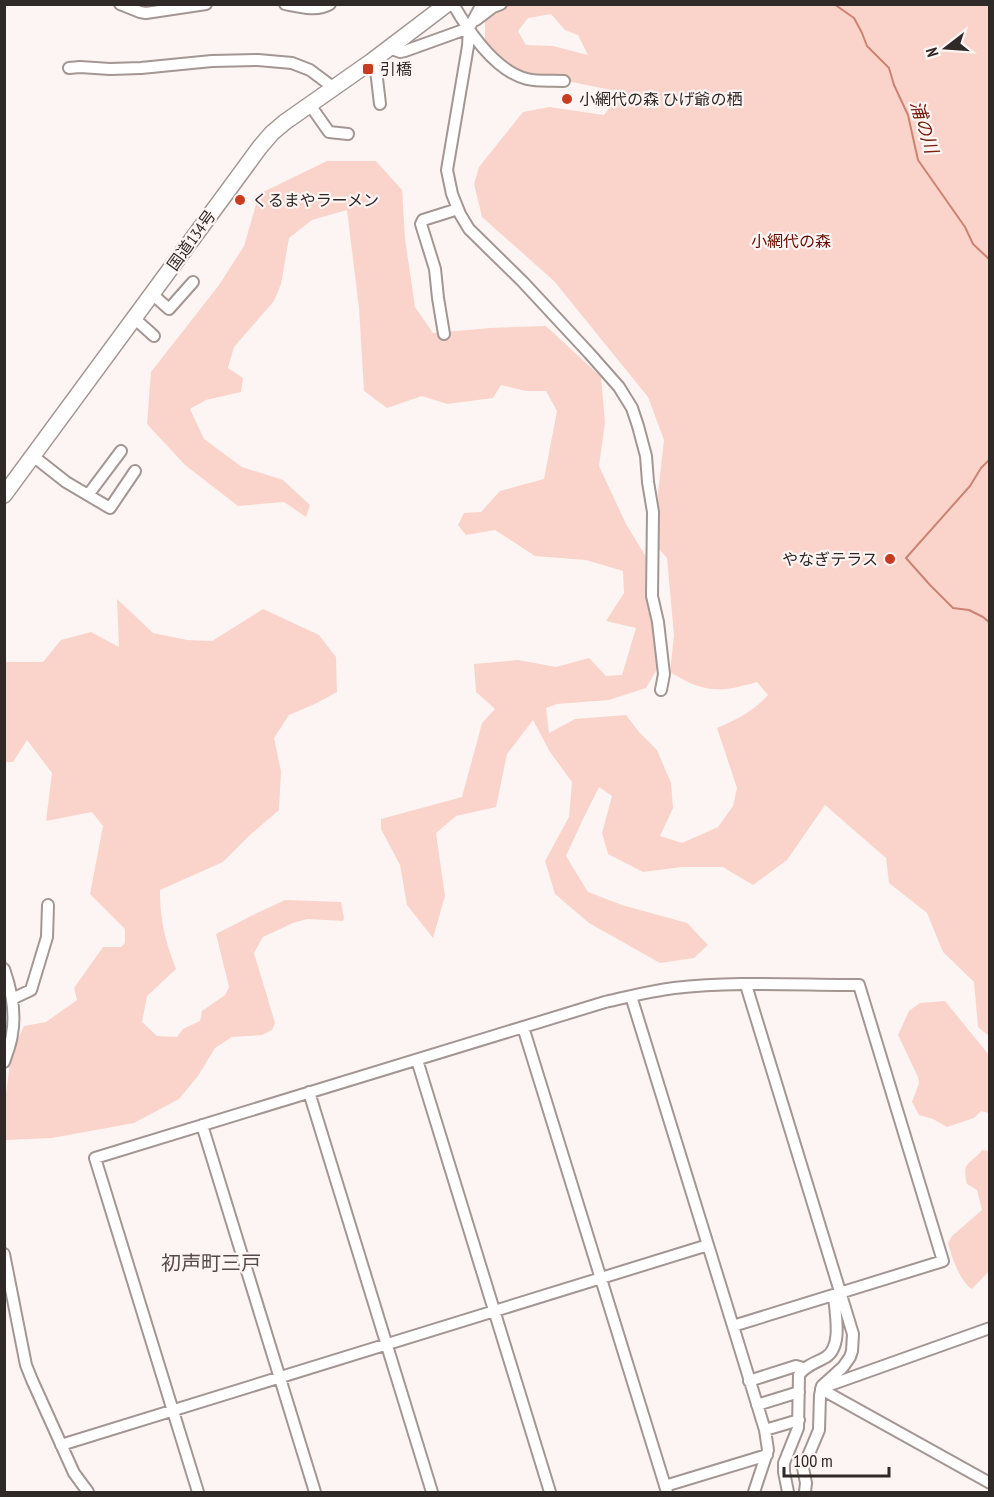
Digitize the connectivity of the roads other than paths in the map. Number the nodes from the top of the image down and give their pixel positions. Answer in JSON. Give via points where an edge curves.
{"nodes":[{"id":1,"x":120,"y":4,"type":"edge"},
{"id":2,"x":206,"y":4,"type":"edge"},
{"id":3,"x":285,"y":4,"type":"edge"},
{"id":4,"x":330,"y":4,"type":"edge"},
{"id":5,"x":447,"y":4,"type":"edge"},
{"id":6,"x":453,"y":4,"type":"edge"},
{"id":7,"x":482,"y":4,"type":"edge"},
{"id":8,"x":501,"y":4,"type":"edge"},
{"id":9,"x":470,"y":26,"type":"junction"},
{"id":10,"x":390,"y":48,"type":"junction"},
{"id":11,"x":372,"y":61,"type":"junction"},
{"id":12,"x":69,"y":68,"type":"dead end"},
{"id":13,"x":564,"y":81,"type":"dead end"},
{"id":14,"x":334,"y":88,"type":"junction"},
{"id":15,"x":380,"y":104,"type":"dead end"},
{"id":16,"x":310,"y":105,"type":"junction"},
{"id":17,"x":348,"y":134,"type":"dead end"},
{"id":18,"x":458,"y":209,"type":"junction"},
{"id":19,"x":193,"y":282,"type":"dead end"},
{"id":20,"x":152,"y":294,"type":"junction"},
{"id":21,"x":134,"y":318,"type":"junction"},
{"id":22,"x":444,"y":334,"type":"dead end"},
{"id":23,"x":154,"y":336,"type":"dead end"},
{"id":24,"x":121,"y":451,"type":"dead end"},
{"id":25,"x":33,"y":456,"type":"junction"},
{"id":26,"x":135,"y":471,"type":"dead end"},
{"id":27,"x":4,"y":495,"type":"edge"},
{"id":28,"x":88,"y":495,"type":"junction"},
{"id":29,"x":661,"y":690,"type":"dead end"},
{"id":30,"x":48,"y":905,"type":"dead end"},
{"id":31,"x":4,"y":969,"type":"edge"},
{"id":32,"x":746,"y":984,"type":"junction"},
{"id":33,"x":631,"y":996,"type":"junction"},
{"id":34,"x":12,"y":999,"type":"junction"},
{"id":35,"x":523,"y":1027,"type":"junction"},
{"id":36,"x":417,"y":1060,"type":"junction"},
{"id":37,"x":4,"y":1062,"type":"edge"},
{"id":38,"x":309,"y":1092,"type":"junction"},
{"id":39,"x":202,"y":1125,"type":"junction"},
{"id":40,"x":708,"y":1245,"type":"junction"},
{"id":41,"x":4,"y":1254,"type":"edge"},
{"id":42,"x":601,"y":1279,"type":"junction"},
{"id":43,"x":837,"y":1294,"type":"junction"},
{"id":44,"x":494,"y":1311,"type":"junction"},
{"id":45,"x":733,"y":1326,"type":"junction"},
{"id":46,"x":990,"y":1328,"type":"edge"},
{"id":47,"x":387,"y":1345,"type":"junction"},
{"id":48,"x":803,"y":1368,"type":"junction"},
{"id":49,"x":280,"y":1377,"type":"junction"},
{"id":50,"x":749,"y":1381,"type":"junction"},
{"id":51,"x":821,"y":1388,"type":"junction"},
{"id":52,"x":799,"y":1392,"type":"junction"},
{"id":53,"x":757,"y":1405,"type":"junction"},
{"id":54,"x":172,"y":1411,"type":"junction"},
{"id":55,"x":799,"y":1420,"type":"junction"},
{"id":56,"x":765,"y":1430,"type":"junction"},
{"id":57,"x":61,"y":1445,"type":"junction"},
{"id":58,"x":767,"y":1455,"type":"junction"},
{"id":59,"x":990,"y":1483,"type":"edge"},
{"id":60,"x":666,"y":1489,"type":"edge"},
{"id":61,"x":88,"y":1492,"type":"edge"},
{"id":62,"x":198,"y":1492,"type":"edge"},
{"id":63,"x":315,"y":1492,"type":"edge"},
{"id":64,"x":432,"y":1492,"type":"edge"},
{"id":65,"x":550,"y":1492,"type":"edge"},
{"id":66,"x":754,"y":1492,"type":"edge"},
{"id":67,"x":788,"y":1492,"type":"edge"},
{"id":68,"x":806,"y":1492,"type":"edge"}],
"edges":[{"from":1,"to":2,"type":"street","via":[[146,13]]},
{"from":3,"to":4,"type":"street","via":[[316,9]]},
{"from":5,"to":10,"type":"highway","name":"国道134号"},
{"from":6,"to":9,"type":"street"},
{"from":7,"to":9,"type":"street"},
{"from":8,"to":9,"type":"street"},
{"from":9,"to":10,"type":"street","via":[[405,51]]},
{"from":9,"to":13,"type":"street","via":[[493,59],[513,74],[545,82]]},
{"from":9,"to":18,"type":"street","via":[[447,170]]},
{"from":10,"to":11,"type":"highway","name":"国道134号"},
{"from":11,"to":14,"type":"highway","name":"国道134号"},
{"from":11,"to":15,"type":"street"},
{"from":12,"to":14,"type":"street","via":[[141,68],[258,60],[292,63],[310,70]]},
{"from":14,"to":16,"type":"highway","name":"国道134号"},
{"from":16,"to":17,"type":"street","via":[[329,132]]},
{"from":16,"to":20,"type":"highway","name":"国道134号","via":[[285,122],[260,147]]},
{"from":18,"to":22,"type":"street","via":[[421,224],[435,269]]},
{"from":18,"to":29,"type":"street","via":[[475,236],[542,301],[619,387],[632,408],[646,456],[653,512],[652,596],[664,674]]},
{"from":19,"to":20,"type":"street","via":[[169,309]]},
{"from":20,"to":21,"type":"highway","name":"国道134号"},
{"from":21,"to":23,"type":"street"},
{"from":21,"to":25,"type":"highway","name":"国道134号"},
{"from":24,"to":28,"type":"street"},
{"from":25,"to":27,"type":"highway","name":"国道134号"},
{"from":25,"to":28,"type":"street"},
{"from":26,"to":28,"type":"street","via":[[110,508]]},
{"from":30,"to":34,"type":"street","via":[[46,937],[31,990]]},
{"from":31,"to":34,"type":"street"},
{"from":32,"to":33,"type":"street","via":[[675,988]]},
{"from":32,"to":43,"type":"street"},
{"from":32,"to":43,"type":"street","via":[[859,984],[943,1261]]},
{"from":33,"to":35,"type":"street"},
{"from":33,"to":40,"type":"street"},
{"from":34,"to":37,"type":"street","via":[[12,1035]]},
{"from":35,"to":36,"type":"street"},
{"from":35,"to":42,"type":"street"},
{"from":36,"to":38,"type":"street"},
{"from":36,"to":44,"type":"street"},
{"from":38,"to":39,"type":"street"},
{"from":38,"to":47,"type":"street"},
{"from":39,"to":49,"type":"street"},
{"from":39,"to":54,"type":"street","via":[[95,1158]]},
{"from":40,"to":42,"type":"street"},
{"from":40,"to":45,"type":"street"},
{"from":41,"to":57,"type":"street","via":[[27,1365]]},
{"from":42,"to":44,"type":"street"},
{"from":42,"to":60,"type":"street"},
{"from":43,"to":45,"type":"street"},
{"from":43,"to":48,"type":"street","via":[[834,1350]]},
{"from":43,"to":51,"type":"street","via":[[853,1334],[852,1351],[843,1367]]},
{"from":44,"to":47,"type":"street"},
{"from":44,"to":65,"type":"street"},
{"from":45,"to":50,"type":"street"},
{"from":46,"to":51,"type":"street"},
{"from":47,"to":49,"type":"street"},
{"from":47,"to":64,"type":"street"},
{"from":48,"to":50,"type":"street","via":[[796,1366]]},
{"from":48,"to":52,"type":"street"},
{"from":49,"to":54,"type":"street"},
{"from":49,"to":63,"type":"street"},
{"from":50,"to":53,"type":"street"},
{"from":51,"to":59,"type":"street"},
{"from":51,"to":68,"type":"street","via":[[819,1430],[803,1468]]},
{"from":52,"to":53,"type":"street"},
{"from":52,"to":55,"type":"street"},
{"from":53,"to":56,"type":"street"},
{"from":54,"to":57,"type":"street"},
{"from":54,"to":62,"type":"street"},
{"from":55,"to":56,"type":"street"},
{"from":55,"to":67,"type":"street","via":[[784,1463]]},
{"from":56,"to":58,"type":"street"},
{"from":57,"to":61,"type":"street"},
{"from":58,"to":60,"type":"street"},
{"from":58,"to":66,"type":"street"}]}
